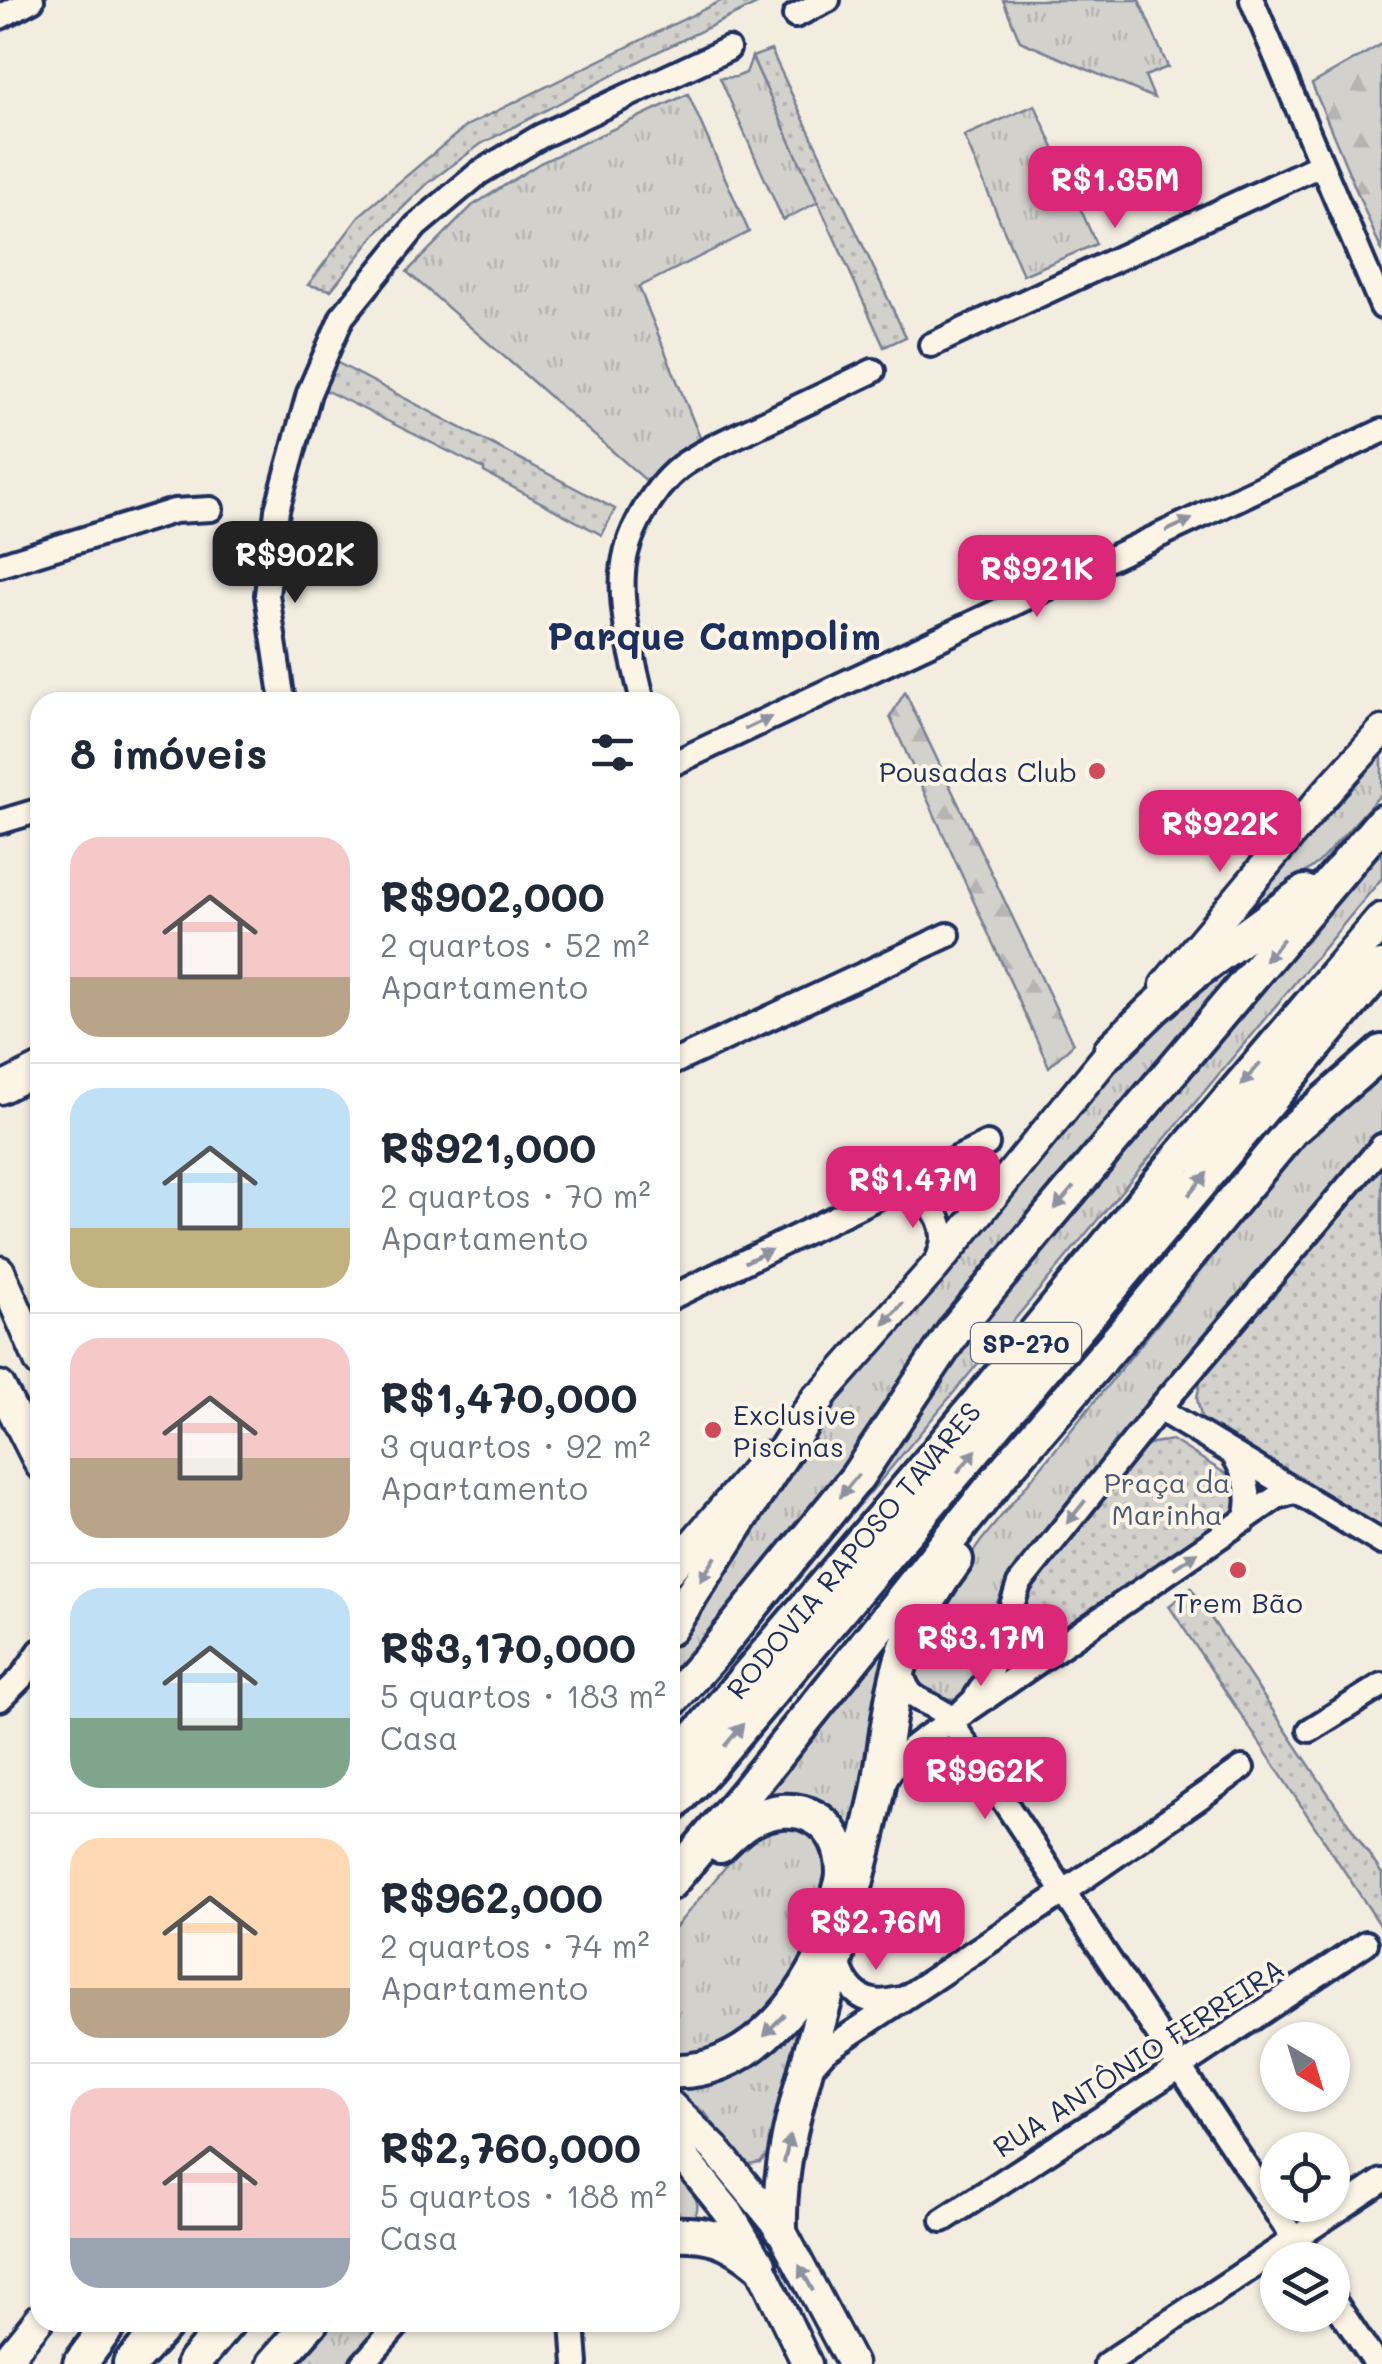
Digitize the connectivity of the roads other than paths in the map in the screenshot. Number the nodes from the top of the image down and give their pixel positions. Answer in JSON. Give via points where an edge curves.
{"nodes":[{"id":1,"x":32,"y":0,"type":"edge"},
{"id":2,"x":828,"y":0,"type":"edge"},
{"id":3,"x":1252,"y":0,"type":"edge"},
{"id":4,"x":794,"y":16,"type":"dead end"},
{"id":5,"x":0,"y":17,"type":"edge"},
{"id":6,"x":728,"y":48,"type":"dead end"},
{"id":7,"x":1320,"y":165,"type":"junction"},
{"id":8,"x":1382,"y":308,"type":"edge"},
{"id":9,"x":931,"y":345,"type":"dead end"},
{"id":10,"x":873,"y":371,"type":"dead end"},
{"id":11,"x":1382,"y":430,"type":"edge"},
{"id":12,"x":212,"y":509,"type":"dead end"},
{"id":13,"x":0,"y":565,"type":"edge"},
{"id":14,"x":282,"y":692,"type":"edge"},
{"id":15,"x":641,"y":692,"type":"edge"},
{"id":16,"x":1382,"y":731,"type":"edge"},
{"id":17,"x":680,"y":758,"type":"edge"},
{"id":18,"x":30,"y":813,"type":"edge"},
{"id":19,"x":0,"y":822,"type":"edge"},
{"id":20,"x":1382,"y":822,"type":"edge"},
{"id":21,"x":1382,"y":920,"type":"edge"},
{"id":22,"x":948,"y":935,"type":"dead end"},
{"id":23,"x":1382,"y":967,"type":"edge"},
{"id":24,"x":1111,"y":1050,"type":"junction"},
{"id":25,"x":1382,"y":1052,"type":"edge"},
{"id":26,"x":680,"y":1059,"type":"edge"},
{"id":27,"x":30,"y":1074,"type":"edge"},
{"id":28,"x":0,"y":1088,"type":"edge"},
{"id":29,"x":988,"y":1144,"type":"dead end"},
{"id":30,"x":1382,"y":1146,"type":"edge"},
{"id":31,"x":884,"y":1196,"type":"junction"},
{"id":32,"x":935,"y":1267,"type":"junction"},
{"id":33,"x":0,"y":1271,"type":"edge"},
{"id":34,"x":680,"y":1293,"type":"edge"},
{"id":35,"x":1133,"y":1322,"type":"junction"},
{"id":36,"x":30,"y":1340,"type":"edge"},
{"id":37,"x":0,"y":1386,"type":"edge"},
{"id":38,"x":818,"y":1398,"type":"junction"},
{"id":39,"x":1159,"y":1409,"type":"junction"},
{"id":40,"x":30,"y":1444,"type":"edge"},
{"id":41,"x":1232,"y":1454,"type":"junction"},
{"id":42,"x":1294,"y":1492,"type":"junction"},
{"id":43,"x":1245,"y":1520,"type":"junction"},
{"id":44,"x":1382,"y":1543,"type":"edge"},
{"id":45,"x":680,"y":1558,"type":"edge"},
{"id":46,"x":680,"y":1612,"type":"edge"},
{"id":47,"x":999,"y":1643,"type":"junction"},
{"id":48,"x":900,"y":1666,"type":"junction"},
{"id":49,"x":30,"y":1672,"type":"edge"},
{"id":50,"x":1019,"y":1674,"type":"junction"},
{"id":51,"x":1382,"y":1685,"type":"edge"},
{"id":52,"x":680,"y":1691,"type":"edge"},
{"id":53,"x":0,"y":1699,"type":"edge"},
{"id":54,"x":951,"y":1722,"type":"junction"},
{"id":55,"x":1310,"y":1730,"type":"dead end"},
{"id":56,"x":680,"y":1754,"type":"edge"},
{"id":57,"x":1242,"y":1768,"type":"dead end"},
{"id":58,"x":876,"y":1796,"type":"junction"},
{"id":59,"x":680,"y":1797,"type":"edge"},
{"id":60,"x":680,"y":1871,"type":"edge"},
{"id":61,"x":680,"y":1884,"type":"edge"},
{"id":62,"x":1063,"y":1892,"type":"junction"},
{"id":63,"x":1366,"y":1943,"type":"dead end"},
{"id":64,"x":838,"y":1956,"type":"junction"},
{"id":65,"x":904,"y":1998,"type":"junction"},
{"id":66,"x":1180,"y":2067,"type":"junction"},
{"id":67,"x":680,"y":2072,"type":"edge"},
{"id":68,"x":805,"y":2073,"type":"junction"},
{"id":69,"x":680,"y":2114,"type":"edge"},
{"id":70,"x":680,"y":2152,"type":"edge"},
{"id":71,"x":1382,"y":2181,"type":"edge"},
{"id":72,"x":943,"y":2220,"type":"dead end"},
{"id":73,"x":780,"y":2228,"type":"junction"},
{"id":74,"x":680,"y":2234,"type":"edge"},
{"id":75,"x":1296,"y":2242,"type":"edge"},
{"id":76,"x":1310,"y":2242,"type":"edge"},
{"id":77,"x":758,"y":2264,"type":"junction"},
{"id":78,"x":1260,"y":2274,"type":"edge"},
{"id":79,"x":1350,"y":2325,"type":"edge"},
{"id":80,"x":30,"y":2330,"type":"edge"},
{"id":81,"x":104,"y":2332,"type":"edge"},
{"id":82,"x":159,"y":2332,"type":"edge"},
{"id":83,"x":187,"y":2332,"type":"edge"},
{"id":84,"x":220,"y":2332,"type":"edge"},
{"id":85,"x":295,"y":2332,"type":"edge"},
{"id":86,"x":301,"y":2332,"type":"edge"},
{"id":87,"x":391,"y":2332,"type":"edge"},
{"id":88,"x":574,"y":2332,"type":"edge"},
{"id":89,"x":3,"y":2364,"type":"edge"},
{"id":90,"x":80,"y":2364,"type":"edge"},
{"id":91,"x":130,"y":2364,"type":"edge"},
{"id":92,"x":160,"y":2364,"type":"edge"},
{"id":93,"x":193,"y":2364,"type":"edge"},
{"id":94,"x":271,"y":2364,"type":"edge"},
{"id":95,"x":364,"y":2364,"type":"edge"},
{"id":96,"x":576,"y":2364,"type":"edge"},
{"id":97,"x":807,"y":2364,"type":"edge"},
{"id":98,"x":852,"y":2364,"type":"edge"},
{"id":99,"x":1106,"y":2364,"type":"edge"},
{"id":100,"x":1376,"y":2364,"type":"edge"}],
"edges":[{"from":1,"to":5,"type":"street"},
{"from":2,"to":4,"type":"street"},
{"from":3,"to":7,"type":"street"},
{"from":6,"to":14,"type":"street","via":[[478,173],[416,226],[342,317],[308,393],[276,510],[267,595]]},
{"from":7,"to":8,"type":"street"},
{"from":7,"to":9,"type":"street"},
{"from":10,"to":15,"type":"street","via":[[716,446],[660,488],[642,513],[623,572]]},
{"from":17,"to":11,"type":"street","one_way":true},
{"from":12,"to":13,"type":"street","via":[[174,511]]},
{"from":16,"to":24,"type":"main road"},
{"from":18,"to":19,"type":"street"},
{"from":20,"to":24,"type":"highway"},
{"from":20,"to":52,"type":"highway","number":"SP-270","one_way":true,"via":[[955,1330],[857,1477]]},
{"from":21,"to":56,"type":"highway","name":"RODOVIA RAPOSO TAVARES","number":"SP-270","one_way":true},
{"from":22,"to":26,"type":"street"},
{"from":59,"to":23,"type":"highway","name":"RODOVIA RAPOSO TAVARES","number":"SP-270","one_way":true},
{"from":24,"to":32,"type":"main road"},
{"from":25,"to":35,"type":"highway","number":"SP-270","via":[[1292,1131]]},
{"from":27,"to":28,"type":"main road"},
{"from":29,"to":31,"type":"street"},
{"from":30,"to":39,"type":"street"},
{"from":31,"to":32,"type":"street","via":[[905,1190],[934,1212],[943,1240]]},
{"from":34,"to":31,"type":"street","one_way":true},
{"from":32,"to":38,"type":"main road","one_way":true},
{"from":33,"to":36,"type":"main road"},
{"from":35,"to":48,"type":"highway","number":"SP-270","via":[[948,1571]]},
{"from":35,"to":60,"type":"highway","number":"SP-270","via":[[1006,1468]]},
{"from":37,"to":40,"type":"main road"},
{"from":38,"to":45,"type":"main road"},
{"from":38,"to":46,"type":"highway","one_way":true},
{"from":39,"to":41,"type":"street"},
{"from":39,"to":47,"type":"street","one_way":true,"via":[[1019,1584]]},
{"from":41,"to":42,"type":"street"},
{"from":41,"to":43,"type":"street","via":[[1248,1492]]},
{"from":42,"to":43,"type":"street"},
{"from":42,"to":44,"type":"street"},
{"from":50,"to":43,"type":"street","one_way":true},
{"from":47,"to":50,"type":"street","via":[[1000,1672]]},
{"from":47,"to":54,"type":"street","via":[[982,1689]]},
{"from":48,"to":54,"type":"street","via":[[909,1692]]},
{"from":48,"to":58,"type":"highway"},
{"from":49,"to":53,"type":"street"},
{"from":50,"to":54,"type":"street"},
{"from":51,"to":55,"type":"street"},
{"from":54,"to":58,"type":"street","via":[[909,1749]]},
{"from":54,"to":62,"type":"street"},
{"from":57,"to":62,"type":"street"},
{"from":58,"to":64,"type":"highway"},
{"from":61,"to":67,"type":"highway","one_way":true,"via":[[737,1830],[766,1814],[798,1809],[830,1832],[843,1873],[825,1950],[784,2016],[726,2062]]},
{"from":62,"to":65,"type":"street"},
{"from":62,"to":66,"type":"street"},
{"from":63,"to":66,"type":"street","name":"RUA ANTÔNIO FERREIRA"},
{"from":64,"to":65,"type":"street","via":[[842,1977],[864,1997]]},
{"from":64,"to":68,"type":"highway"},
{"from":65,"to":68,"type":"street","via":[[825,2051]]},
{"from":66,"to":72,"type":"street","name":"RUA ANTÔNIO FERREIRA"},
{"from":66,"to":75,"type":"street"},
{"from":73,"to":68,"type":"highway","one_way":true,"via":[[779,2193]]},
{"from":69,"to":73,"type":"main road"},
{"from":70,"to":77,"type":"main road","via":[[728,2212]]},
{"from":71,"to":76,"type":"street"},
{"from":98,"to":73,"type":"main road","one_way":true},
{"from":74,"to":77,"type":"highway","via":[[719,2238]]},
{"from":77,"to":97,"type":"main road"},
{"from":78,"to":99,"type":"street"},
{"from":79,"to":100,"type":"street"},
{"from":80,"to":89,"type":"main road"},
{"from":81,"to":90,"type":"highway"},
{"from":82,"to":91,"type":"highway"},
{"from":83,"to":92,"type":"highway"},
{"from":84,"to":93,"type":"highway"},
{"from":85,"to":94,"type":"highway"},
{"from":86,"to":94,"type":"highway"},
{"from":87,"to":95,"type":"street"},
{"from":88,"to":96,"type":"street"}]}
